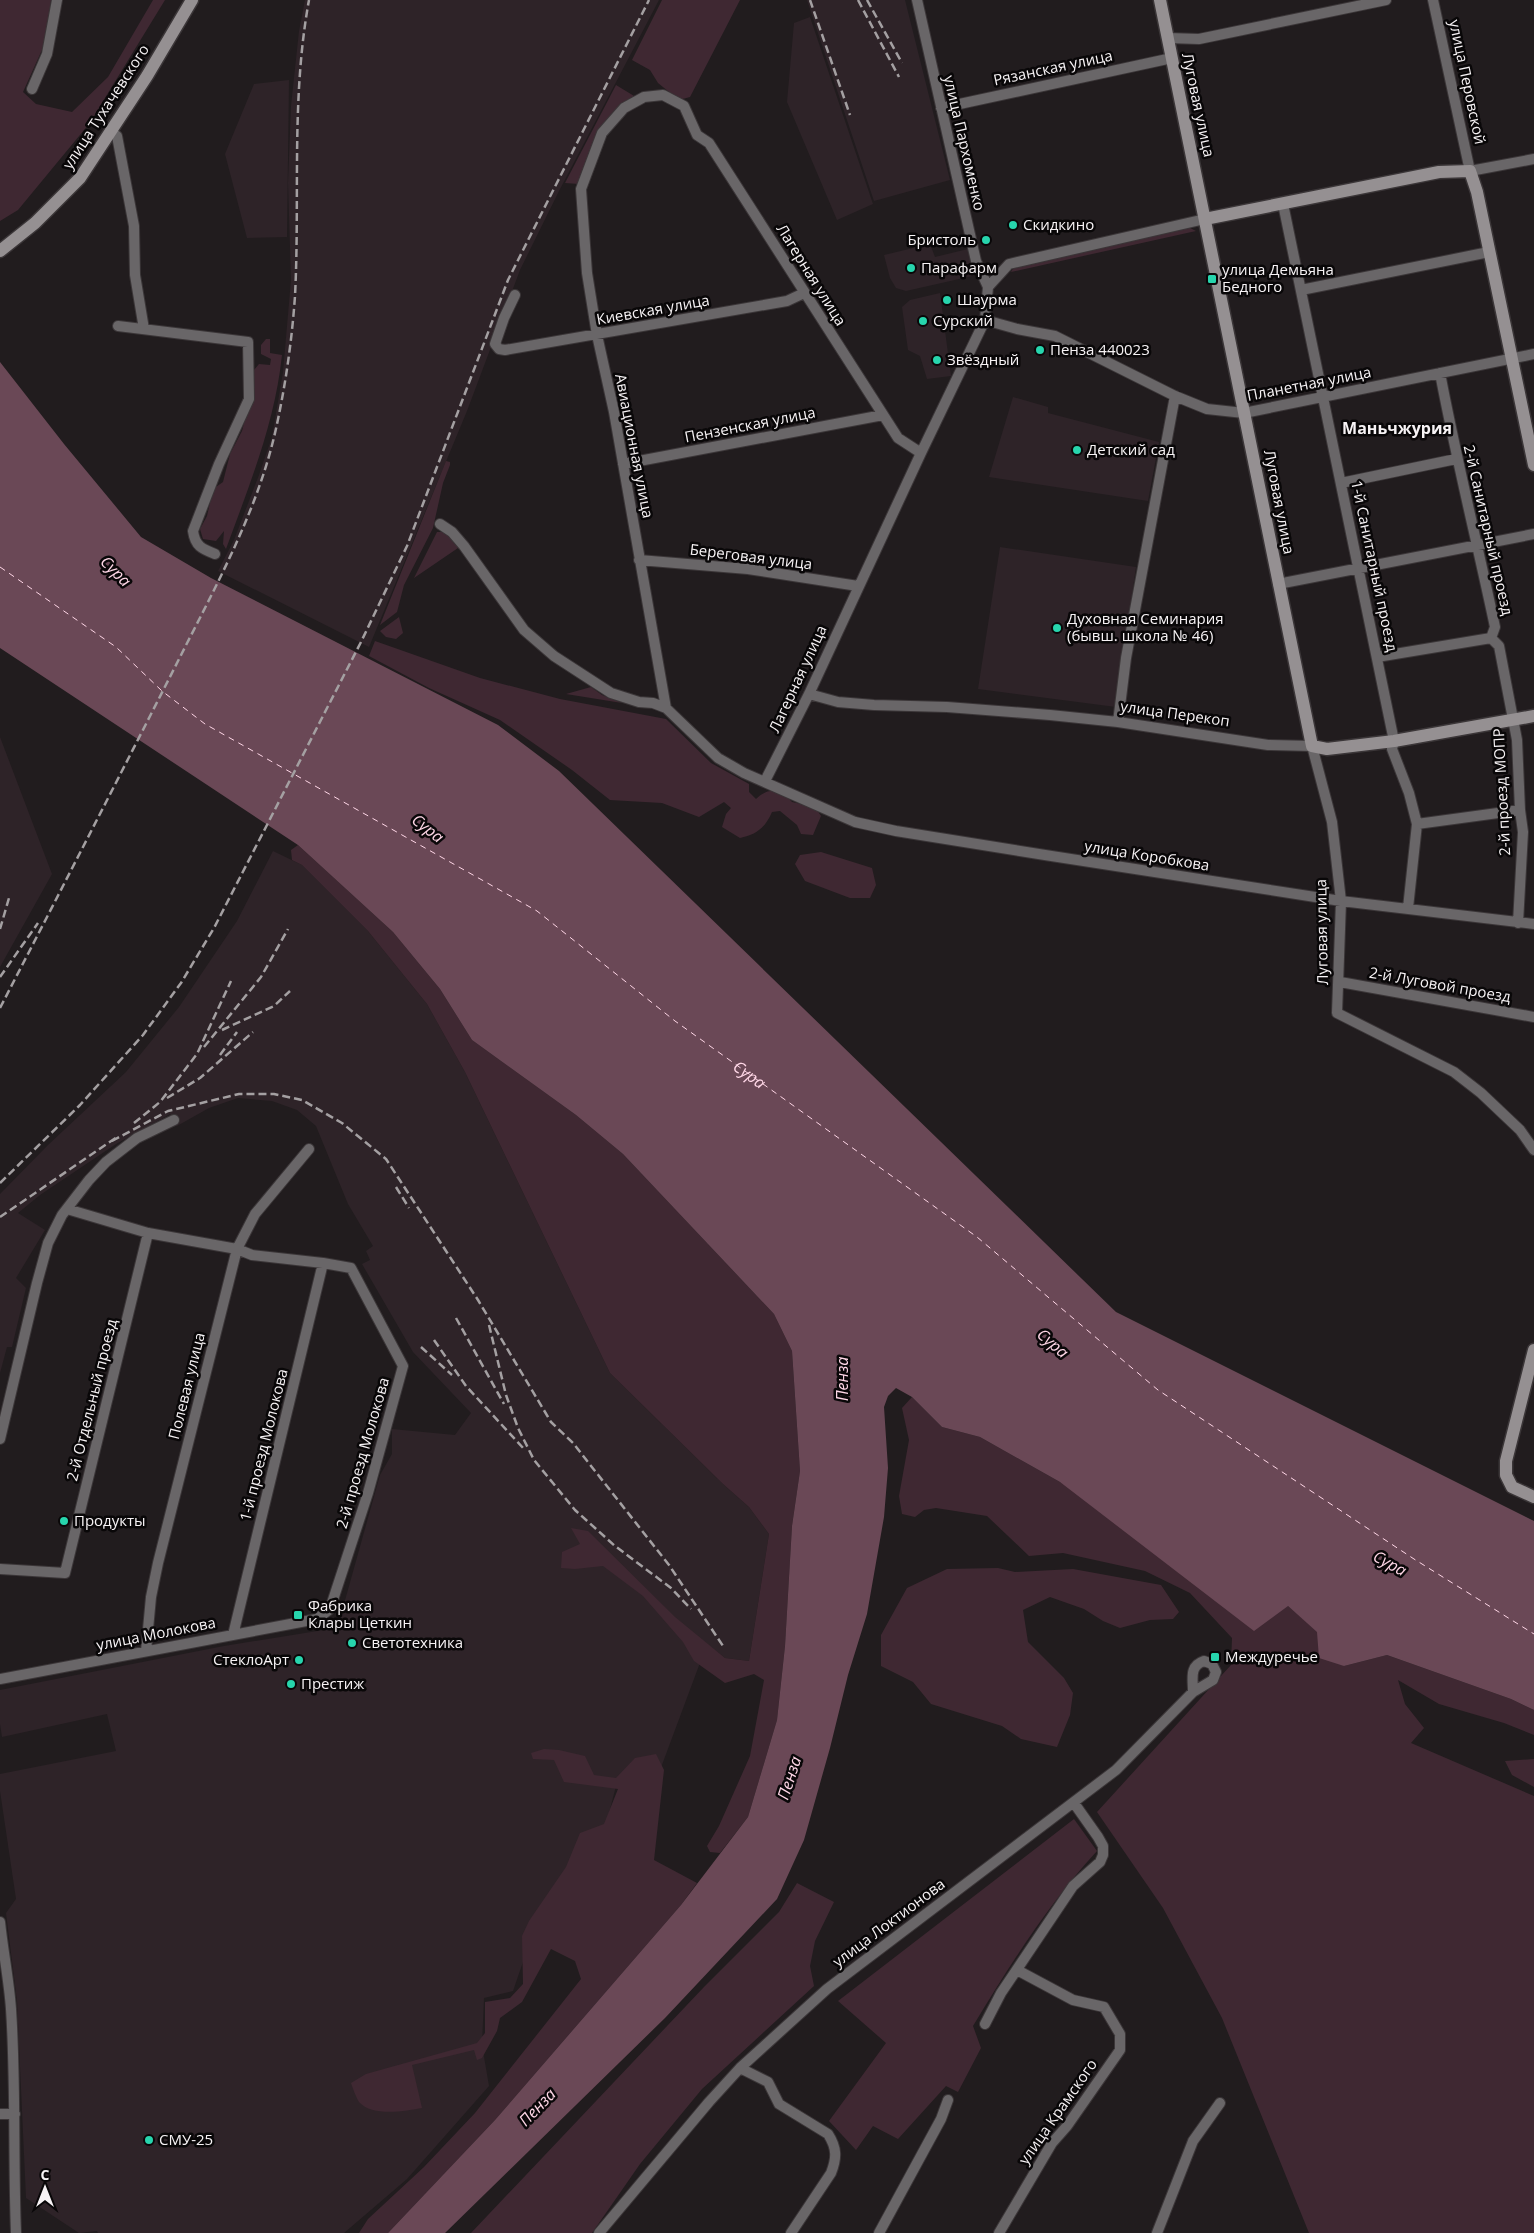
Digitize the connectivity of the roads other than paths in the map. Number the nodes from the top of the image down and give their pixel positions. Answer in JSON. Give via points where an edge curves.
{"nodes":[{"id":1,"x":57,"y":0,"type":"edge"},
{"id":2,"x":192,"y":0,"type":"edge"},
{"id":3,"x":917,"y":0,"type":"edge"},
{"id":4,"x":1160,"y":0,"type":"edge"},
{"id":5,"x":1386,"y":0,"type":"edge"},
{"id":6,"x":1433,"y":0,"type":"edge"},
{"id":7,"x":1168,"y":38,"type":"junction"},
{"id":8,"x":1172,"y":58,"type":"junction"},
{"id":9,"x":32,"y":90,"type":"dead end"},
{"id":10,"x":941,"y":108,"type":"junction"},
{"id":11,"x":110,"y":132,"type":"junction"},
{"id":12,"x":1534,"y":159,"type":"edge"},
{"id":13,"x":1470,"y":171,"type":"junction"},
{"id":14,"x":581,"y":189,"type":"joint"},
{"id":15,"x":1282,"y":204,"type":"junction"},
{"id":16,"x":1205,"y":219,"type":"junction"},
{"id":17,"x":0,"y":251,"type":"edge"},
{"id":18,"x":1489,"y":252,"type":"junction"},
{"id":19,"x":988,"y":287,"type":"junction"},
{"id":20,"x":1301,"y":290,"type":"junction"},
{"id":21,"x":804,"y":293,"type":"junction"},
{"id":22,"x":516,"y":294,"type":"dead end"},
{"id":23,"x":986,"y":320,"type":"junction"},
{"id":24,"x":118,"y":326,"type":"dead end"},
{"id":25,"x":144,"y":329,"type":"junction"},
{"id":26,"x":596,"y":336,"type":"junction"},
{"id":27,"x":1534,"y":354,"type":"edge"},
{"id":28,"x":1511,"y":358,"type":"junction"},
{"id":29,"x":1440,"y":373,"type":"junction"},
{"id":30,"x":1175,"y":396,"type":"junction"},
{"id":31,"x":1324,"y":396,"type":"junction"},
{"id":32,"x":1244,"y":413,"type":"junction"},
{"id":33,"x":883,"y":415,"type":"junction"},
{"id":34,"x":921,"y":453,"type":"junction"},
{"id":35,"x":1456,"y":459,"type":"junction"},
{"id":36,"x":623,"y":464,"type":"junction"},
{"id":37,"x":1534,"y":465,"type":"edge"},
{"id":38,"x":1341,"y":483,"type":"junction"},
{"id":39,"x":440,"y":524,"type":"dead end"},
{"id":40,"x":1534,"y":534,"type":"edge"},
{"id":41,"x":1478,"y":545,"type":"junction"},
{"id":42,"x":215,"y":554,"type":"dead end"},
{"id":43,"x":639,"y":560,"type":"junction"},
{"id":44,"x":1358,"y":568,"type":"junction"},
{"id":45,"x":1278,"y":584,"type":"junction"},
{"id":46,"x":858,"y":586,"type":"junction"},
{"id":47,"x":1491,"y":638,"type":"junction"},
{"id":48,"x":1377,"y":657,"type":"junction"},
{"id":49,"x":809,"y":694,"type":"junction"},
{"id":50,"x":666,"y":708,"type":"junction"},
{"id":51,"x":1534,"y":716,"type":"edge"},
{"id":52,"x":1514,"y":719,"type":"junction"},
{"id":53,"x":1118,"y":722,"type":"junction"},
{"id":54,"x":1394,"y":741,"type":"junction"},
{"id":55,"x":1312,"y":746,"type":"junction"},
{"id":56,"x":765,"y":782,"type":"junction"},
{"id":57,"x":1520,"y":810,"type":"junction"},
{"id":58,"x":1417,"y":824,"type":"junction"},
{"id":59,"x":1341,"y":901,"type":"junction"},
{"id":60,"x":1408,"y":908,"type":"junction"},
{"id":61,"x":1518,"y":923,"type":"junction"},
{"id":62,"x":1534,"y":924,"type":"edge"},
{"id":63,"x":1340,"y":982,"type":"junction"},
{"id":64,"x":1534,"y":1017,"type":"edge"},
{"id":65,"x":174,"y":1120,"type":"dead end"},
{"id":66,"x":309,"y":1149,"type":"dead end"},
{"id":67,"x":1534,"y":1150,"type":"edge"},
{"id":68,"x":67,"y":1209,"type":"junction"},
{"id":69,"x":148,"y":1233,"type":"junction"},
{"id":70,"x":237,"y":1249,"type":"junction"},
{"id":71,"x":323,"y":1263,"type":"junction"},
{"id":72,"x":1534,"y":1350,"type":"edge"},
{"id":73,"x":0,"y":1438,"type":"edge"},
{"id":74,"x":1534,"y":1497,"type":"edge"},
{"id":75,"x":0,"y":1569,"type":"edge"},
{"id":76,"x":317,"y":1619,"type":"joint"},
{"id":77,"x":233,"y":1635,"type":"junction"},
{"id":78,"x":146,"y":1651,"type":"junction"},
{"id":79,"x":0,"y":1679,"type":"edge"},
{"id":80,"x":1194,"y":1692,"type":"junction"},
{"id":81,"x":1074,"y":1803,"type":"junction"},
{"id":82,"x":0,"y":1922,"type":"edge"},
{"id":83,"x":1017,"y":1970,"type":"junction"},
{"id":84,"x":4,"y":1984,"type":"edge"},
{"id":85,"x":986,"y":2024,"type":"dead end"},
{"id":86,"x":740,"y":2068,"type":"junction"},
{"id":87,"x":948,"y":2100,"type":"dead end"},
{"id":88,"x":1220,"y":2103,"type":"dead end"},
{"id":89,"x":0,"y":2114,"type":"edge"},
{"id":90,"x":15,"y":2114,"type":"junction"},
{"id":91,"x":16,"y":2233,"type":"edge"},
{"id":92,"x":600,"y":2233,"type":"edge"},
{"id":93,"x":791,"y":2233,"type":"edge"},
{"id":94,"x":879,"y":2233,"type":"edge"},
{"id":95,"x":999,"y":2233,"type":"edge"},
{"id":96,"x":1157,"y":2233,"type":"edge"}],
"edges":[{"from":1,"to":9,"type":"street","via":[[47,54]]},
{"from":2,"to":11,"type":"main road","name":"улица Тухачевского"},
{"from":3,"to":10,"type":"street","name":"улица Пархоменко"},
{"from":4,"to":7,"type":"main road","name":"Луговая улица"},
{"from":5,"to":7,"type":"street","via":[[1199,39]]},
{"from":6,"to":13,"type":"street","name":"улица Перовской"},
{"from":7,"to":8,"type":"main road","name":"Луговая улица"},
{"from":8,"to":10,"type":"street","name":"Рязанская улица"},
{"from":8,"to":16,"type":"main road","name":"Луговая улица"},
{"from":10,"to":19,"type":"street","name":"улица Пархоменко","via":[[976,261]]},
{"from":11,"to":17,"type":"main road","name":"улица Тухачевского","via":[[80,178],[35,223]]},
{"from":11,"to":25,"type":"street","via":[[117,136],[134,226],[135,275]]},
{"from":12,"to":13,"type":"street"},
{"from":13,"to":15,"type":"main road","via":[[1439,172]]},
{"from":13,"to":18,"type":"main road"},
{"from":14,"to":21,"type":"street","name":"Лагерная улица","via":[[602,133],[624,108],[644,98],[663,95],[684,106],[697,135],[709,143]]},
{"from":14,"to":26,"type":"street","name":"Авиационная улица","via":[[587,273]]},
{"from":15,"to":16,"type":"main road"},
{"from":15,"to":20,"type":"street","name":"1-й Санитарный проезд"},
{"from":16,"to":19,"type":"street","via":[[1009,264]]},
{"from":16,"to":32,"type":"main road","name":"Луговая улица"},
{"from":18,"to":20,"type":"street"},
{"from":18,"to":28,"type":"main road"},
{"from":19,"to":23,"type":"street","name":"улица Пархоменко"},
{"from":20,"to":31,"type":"street","name":"1-й Санитарный проезд"},
{"from":21,"to":26,"type":"street","name":"Киевская улица","via":[[787,301]]},
{"from":21,"to":33,"type":"street","name":"Лагерная улица"},
{"from":22,"to":26,"type":"street","name":"Киевская улица","via":[[504,318],[496,344],[498,349]]},
{"from":23,"to":30,"type":"street","name":"Планетная улица","via":[[1055,336]]},
{"from":23,"to":34,"type":"street","name":"Лагерная улица"},
{"from":24,"to":25,"type":"street"},
{"from":25,"to":42,"type":"street","via":[[248,342],[249,399],[193,532],[200,548]]},
{"from":26,"to":36,"type":"street","name":"Авиационная улица"},
{"from":27,"to":28,"type":"street","name":"Планетная улица"},
{"from":28,"to":29,"type":"street","name":"Планетная улица"},
{"from":28,"to":37,"type":"main road"},
{"from":29,"to":31,"type":"street","name":"Планетная улица"},
{"from":29,"to":35,"type":"street","name":"2-й Санитарный проезд"},
{"from":30,"to":32,"type":"street","name":"Планетная улица","via":[[1207,409]]},
{"from":30,"to":53,"type":"street","via":[[1126,658]]},
{"from":31,"to":32,"type":"street","name":"Планетная улица"},
{"from":31,"to":38,"type":"street","name":"1-й Санитарный проезд"},
{"from":32,"to":45,"type":"main road","name":"Луговая улица"},
{"from":33,"to":34,"type":"street","name":"Лагерная улица","via":[[898,438]]},
{"from":33,"to":36,"type":"street","name":"Пензенская улица"},
{"from":34,"to":46,"type":"street","name":"Лагерная улица"},
{"from":35,"to":38,"type":"street"},
{"from":35,"to":41,"type":"street","name":"2-й Санитарный проезд"},
{"from":36,"to":43,"type":"street","name":"Авиационная улица"},
{"from":38,"to":44,"type":"street","name":"1-й Санитарный проезд"},
{"from":39,"to":50,"type":"street","via":[[464,546],[524,630],[554,656],[611,693]]},
{"from":40,"to":41,"type":"street"},
{"from":41,"to":44,"type":"street"},
{"from":41,"to":47,"type":"street","name":"2-й Санитарный проезд","via":[[1495,627]]},
{"from":43,"to":46,"type":"street","name":"Береговая улица","via":[[748,569]]},
{"from":43,"to":50,"type":"street","name":"Авиационная улица"},
{"from":44,"to":45,"type":"street"},
{"from":44,"to":48,"type":"street","name":"1-й Санитарный проезд"},
{"from":45,"to":55,"type":"main road","name":"Луговая улица"},
{"from":46,"to":49,"type":"street","name":"Лагерная улица"},
{"from":47,"to":48,"type":"street"},
{"from":47,"to":52,"type":"street","name":"2-й Санитарный проезд","via":[[1499,646]]},
{"from":48,"to":54,"type":"street","name":"1-й Санитарный проезд"},
{"from":49,"to":53,"type":"street","name":"улица Перекоп","via":[[838,702],[874,706],[947,707]]},
{"from":49,"to":56,"type":"street","name":"Лагерная улица"},
{"from":50,"to":56,"type":"street","name":"улица Коробкова","via":[[718,758]]},
{"from":51,"to":52,"type":"main road","name":"улица Перекоп"},
{"from":52,"to":54,"type":"main road","name":"улица Перекоп"},
{"from":52,"to":57,"type":"street","name":"2-й проезд МОПР"},
{"from":53,"to":55,"type":"street","name":"улица Перекоп","via":[[1268,745]]},
{"from":54,"to":55,"type":"main road","name":"улица Перекоп","via":[[1327,749]]},
{"from":54,"to":58,"type":"street","name":"1-й Санитарный проезд","via":[[1392,749]]},
{"from":55,"to":59,"type":"street","name":"Луговая улица","via":[[1332,822]]},
{"from":56,"to":59,"type":"street","name":"улица Коробкова","via":[[855,822],[896,831]]},
{"from":57,"to":58,"type":"street"},
{"from":57,"to":61,"type":"street","name":"2-й проезд МОПР","via":[[1523,832]]},
{"from":58,"to":60,"type":"street"},
{"from":59,"to":60,"type":"street","name":"улица Коробкова"},
{"from":59,"to":63,"type":"street","name":"Луговая улица"},
{"from":60,"to":61,"type":"street","name":"улица Коробкова"},
{"from":61,"to":62,"type":"street","name":"улица Коробкова"},
{"from":63,"to":64,"type":"street","name":"2-й Луговой проезд"},
{"from":63,"to":67,"type":"street","name":"Луговая улица","via":[[1338,1013],[1454,1072],[1520,1130]]},
{"from":65,"to":68,"type":"street","via":[[137,1138],[106,1162]]},
{"from":66,"to":70,"type":"street","name":"Полевая улица","via":[[255,1214]]},
{"from":68,"to":69,"type":"street"},
{"from":68,"to":73,"type":"street","via":[[48,1243]]},
{"from":69,"to":70,"type":"street"},
{"from":69,"to":75,"type":"street","name":"2-й Отдельный проезд","via":[[65,1573]]},
{"from":70,"to":71,"type":"street","via":[[252,1255]]},
{"from":70,"to":78,"type":"street","name":"Полевая улица","via":[[158,1563]]},
{"from":71,"to":76,"type":"street","name":"2-й проезд Молокова","via":[[351,1268],[403,1366],[368,1493],[330,1609]]},
{"from":71,"to":77,"type":"street","name":"1-й проезд Молокова"},
{"from":72,"to":74,"type":"main road","via":[[1506,1461],[1506,1475],[1512,1487]]},
{"from":76,"to":77,"type":"street","name":"улица Молокова"},
{"from":77,"to":78,"type":"street","name":"улица Молокова"},
{"from":78,"to":79,"type":"street","name":"улица Молокова"},
{"from":80,"to":80,"type":"street","name":"улица Локтионова","via":[[1193,1669],[1204,1661],[1212,1664],[1216,1672],[1213,1680]]},
{"from":80,"to":81,"type":"street","name":"улица Локтионова","via":[[1116,1770]]},
{"from":81,"to":83,"type":"street","via":[[1098,1837],[1104,1855],[1072,1886]]},
{"from":81,"to":86,"type":"street","name":"улица Локтионова","via":[[827,1989]]},
{"from":82,"to":84,"type":"street"},
{"from":83,"to":85,"type":"street"},
{"from":83,"to":95,"type":"street","name":"улица Крамского","via":[[1073,2000],[1104,2007],[1120,2034],[1120,2050],[1052,2143]]},
{"from":84,"to":90,"type":"street","via":[[11,2008]]},
{"from":86,"to":92,"type":"street","name":"улица Локтионова"},
{"from":86,"to":93,"type":"street","via":[[768,2082],[778,2104],[828,2134],[833,2142],[836,2162],[832,2173]]},
{"from":87,"to":94,"type":"street","via":[[941,2119]]},
{"from":88,"to":96,"type":"street","via":[[1193,2140]]},
{"from":89,"to":90,"type":"street"},
{"from":90,"to":91,"type":"street"}]}
